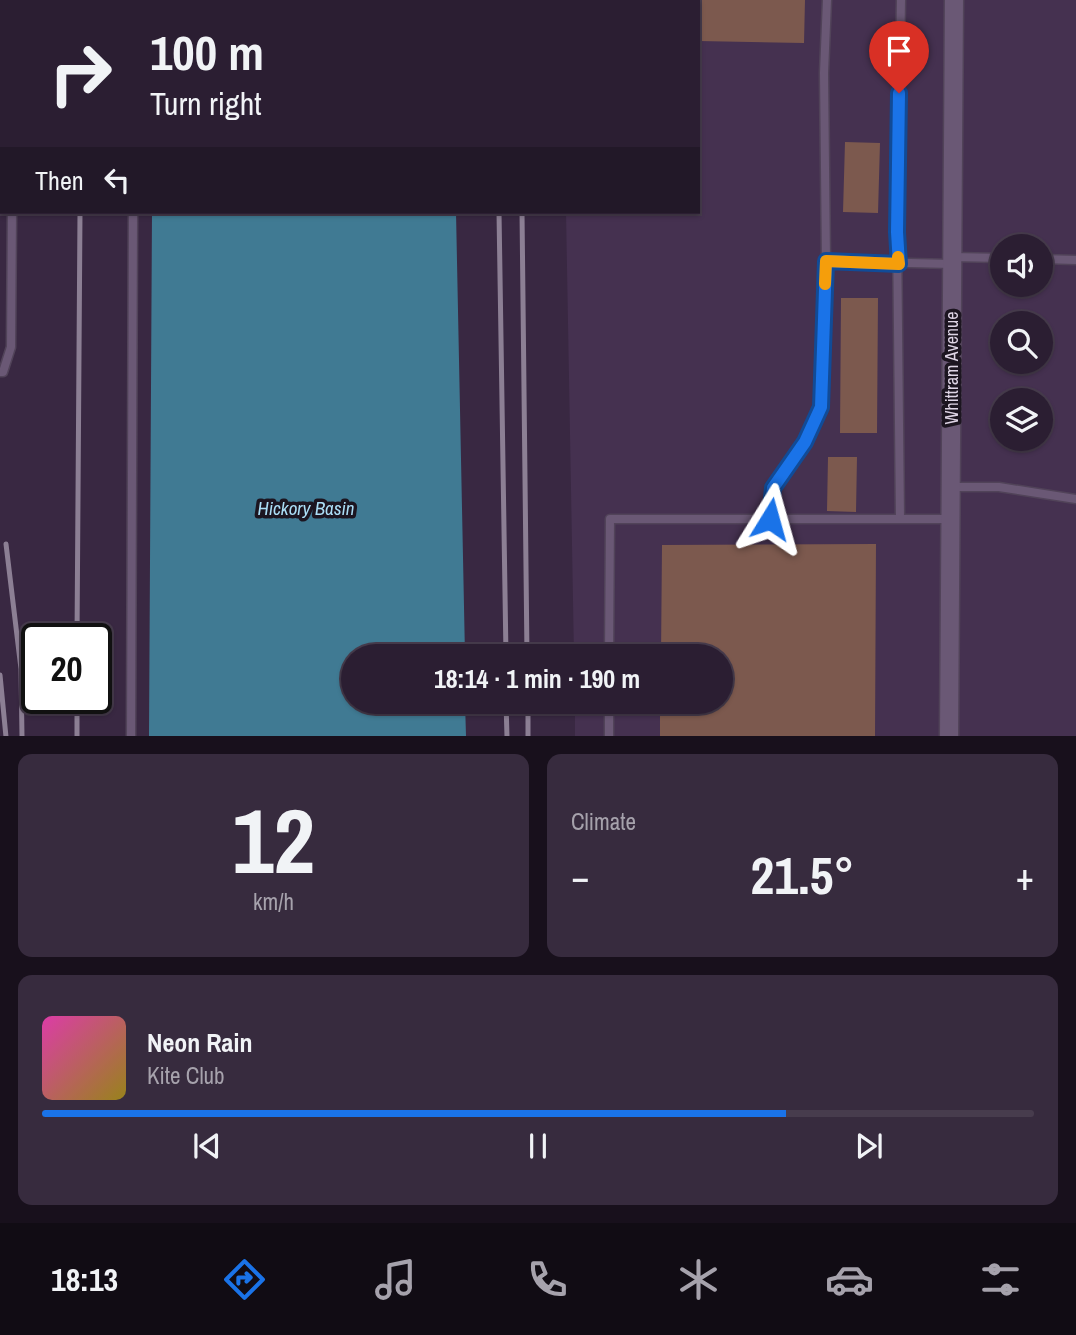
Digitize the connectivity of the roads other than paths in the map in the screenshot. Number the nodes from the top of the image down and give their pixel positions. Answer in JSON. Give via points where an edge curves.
{"nodes":[{"id":1,"x":827,"y":0,"type":"edge"},
{"id":2,"x":901,"y":0,"type":"edge"},
{"id":3,"x":954,"y":0,"type":"edge"},
{"id":4,"x":12,"y":214,"type":"edge"},
{"id":5,"x":133,"y":214,"type":"edge"},
{"id":6,"x":990,"y":259,"type":"edge"},
{"id":7,"x":1053,"y":259,"type":"edge"},
{"id":8,"x":952,"y":260,"type":"junction"},
{"id":9,"x":1076,"y":260,"type":"edge"},
{"id":10,"x":826,"y":261,"type":"junction"},
{"id":11,"x":899,"y":264,"type":"junction"},
{"id":12,"x":0,"y":372,"type":"edge"},
{"id":13,"x":951,"y":487,"type":"junction"},
{"id":14,"x":1076,"y":499,"type":"edge"},
{"id":15,"x":770,"y":519,"type":"junction"},
{"id":16,"x":900,"y":519,"type":"junction"},
{"id":17,"x":950,"y":519,"type":"junction"},
{"id":18,"x":609,"y":644,"type":"edge"},
{"id":19,"x":609,"y":714,"type":"edge"},
{"id":20,"x":131,"y":736,"type":"edge"},
{"id":21,"x":609,"y":736,"type":"edge"},
{"id":22,"x":949,"y":736,"type":"edge"}],
"edges":[{"from":1,"to":10,"type":"lane"},
{"from":2,"to":11,"type":"lane"},
{"from":3,"to":8,"type":"street","name":"Whittram Avenue"},
{"from":4,"to":12,"type":"lane","via":[[11,347]]},
{"from":5,"to":20,"type":"lane"},
{"from":6,"to":8,"type":"lane"},
{"from":7,"to":9,"type":"lane"},
{"from":8,"to":11,"type":"lane"},
{"from":8,"to":13,"type":"street","name":"Whittram Avenue"},
{"from":10,"to":11,"type":"lane"},
{"from":10,"to":15,"type":"lane","via":[[821,407],[805,442],[773,488]]},
{"from":11,"to":16,"type":"lane"},
{"from":13,"to":14,"type":"lane","via":[[999,486]]},
{"from":13,"to":17,"type":"street","name":"Whittram Avenue"},
{"from":15,"to":16,"type":"lane"},
{"from":15,"to":18,"type":"lane","via":[[610,519]]},
{"from":16,"to":17,"type":"lane"},
{"from":17,"to":22,"type":"street","name":"Whittram Avenue"},
{"from":19,"to":21,"type":"lane"}]}
